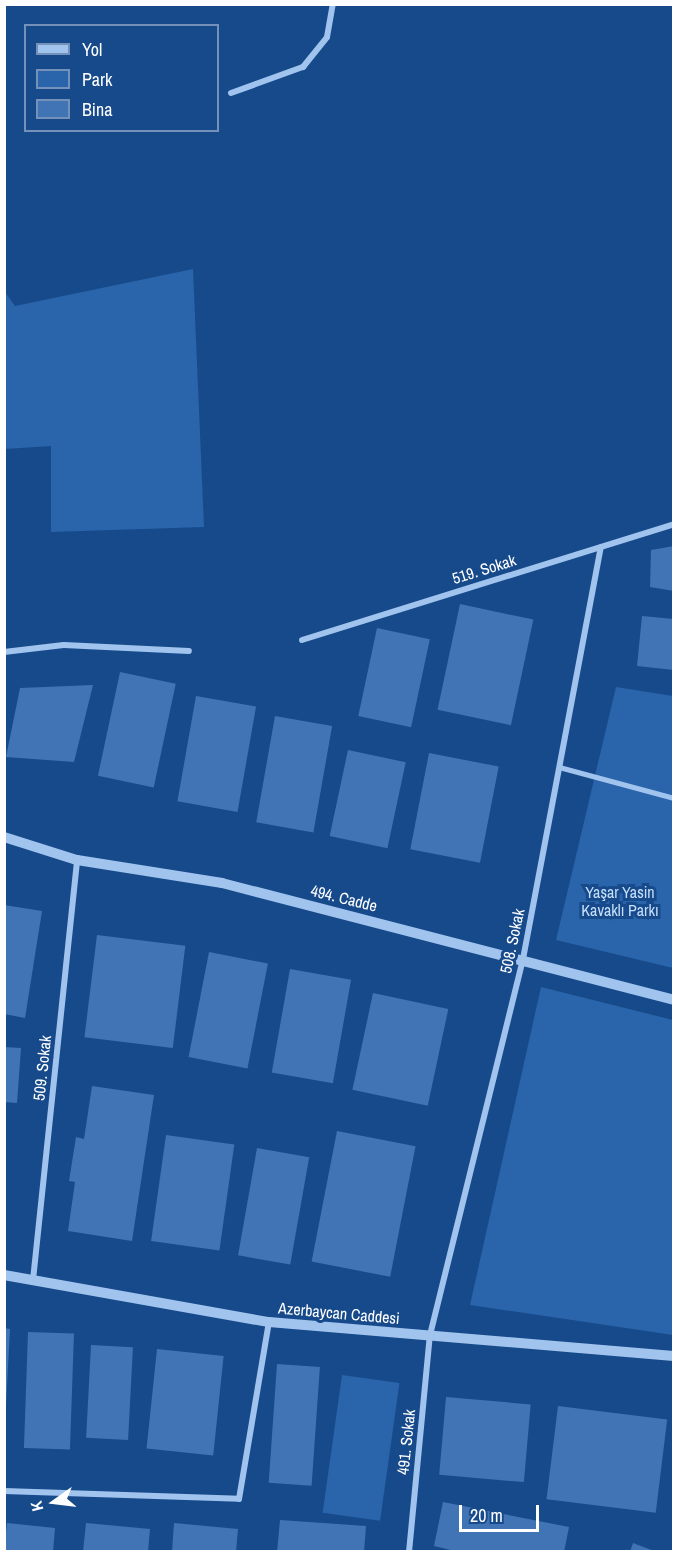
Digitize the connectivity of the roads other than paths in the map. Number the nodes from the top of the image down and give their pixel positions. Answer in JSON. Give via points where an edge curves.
{"nodes":[{"id":1,"x":333,"y":4,"type":"edge"},
{"id":2,"x":231,"y":93,"type":"dead end"},
{"id":3,"x":674,"y":524,"type":"edge"},
{"id":4,"x":601,"y":547,"type":"junction"},
{"id":5,"x":302,"y":640,"type":"dead end"},
{"id":6,"x":189,"y":651,"type":"dead end"},
{"id":7,"x":4,"y":652,"type":"edge"},
{"id":8,"x":560,"y":767,"type":"junction"},
{"id":9,"x":674,"y":798,"type":"edge"},
{"id":10,"x":4,"y":837,"type":"edge"},
{"id":11,"x":77,"y":860,"type":"junction"},
{"id":12,"x":523,"y":958,"type":"junction"},
{"id":13,"x":674,"y":1000,"type":"edge"},
{"id":14,"x":4,"y":1275,"type":"edge"},
{"id":15,"x":33,"y":1280,"type":"junction"},
{"id":16,"x":269,"y":1322,"type":"junction"},
{"id":17,"x":430,"y":1335,"type":"junction"},
{"id":18,"x":674,"y":1356,"type":"edge"},
{"id":19,"x":4,"y":1491,"type":"edge"},
{"id":20,"x":409,"y":1551,"type":"edge"}],
"edges":[{"from":1,"to":2,"type":"street","via":[[327,37],[303,67]]},
{"from":3,"to":4,"type":"street","name":"519. Sokak"},
{"from":4,"to":5,"type":"street","name":"519. Sokak"},
{"from":4,"to":8,"type":"street","name":"508. Sokak"},
{"from":6,"to":7,"type":"street","via":[[64,645]]},
{"from":8,"to":9,"type":"street"},
{"from":8,"to":12,"type":"street","name":"508. Sokak"},
{"from":10,"to":11,"type":"street","name":"494. Cadde"},
{"from":11,"to":12,"type":"street","name":"494. Cadde","via":[[222,883]]},
{"from":11,"to":15,"type":"street","name":"509. Sokak"},
{"from":12,"to":13,"type":"street","name":"494. Cadde"},
{"from":12,"to":17,"type":"street","name":"508. Sokak"},
{"from":14,"to":15,"type":"street","name":"Azerbaycan Caddesi"},
{"from":15,"to":16,"type":"street","name":"Azerbaycan Caddesi"},
{"from":16,"to":17,"type":"street","name":"Azerbaycan Caddesi"},
{"from":16,"to":19,"type":"street","via":[[239,1499]]},
{"from":17,"to":18,"type":"street","name":"Azerbaycan Caddesi"},
{"from":17,"to":20,"type":"street","name":"491. Sokak"}]}
